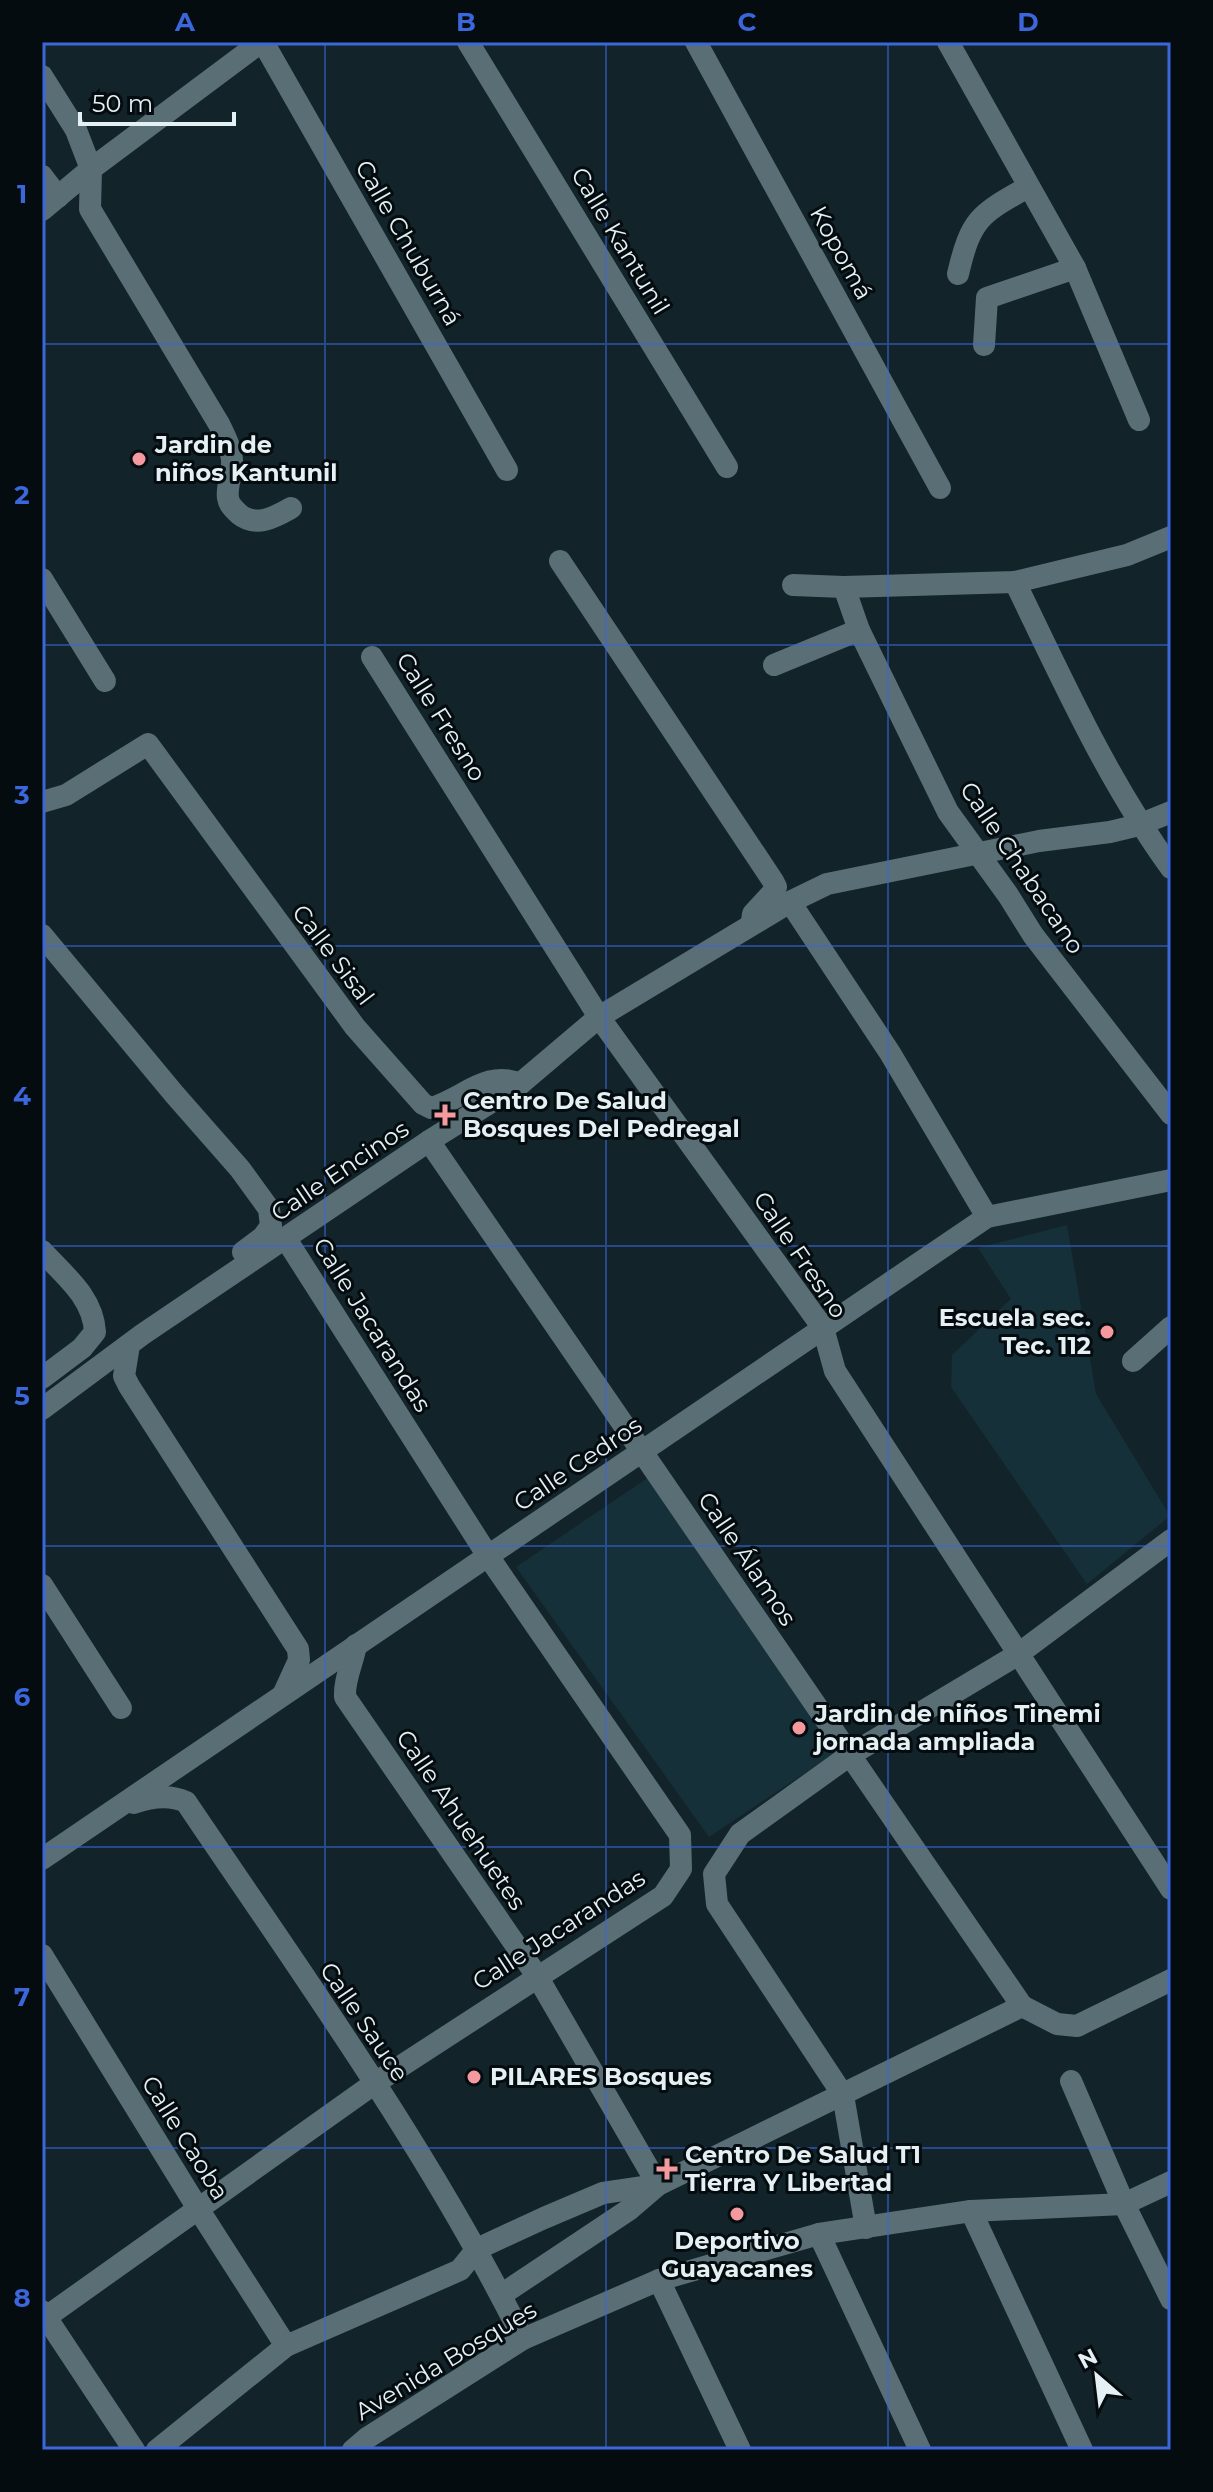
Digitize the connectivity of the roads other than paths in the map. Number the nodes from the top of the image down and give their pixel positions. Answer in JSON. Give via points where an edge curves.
{"nodes":[{"id":1,"x":262,"y":42,"type":"edge"},
{"id":2,"x":468,"y":42,"type":"edge"},
{"id":3,"x":696,"y":42,"type":"edge"},
{"id":4,"x":948,"y":42,"type":"edge"},
{"id":5,"x":42,"y":76,"type":"edge"},
{"id":6,"x":91,"y":169,"type":"junction"},
{"id":7,"x":42,"y":176,"type":"edge"},
{"id":8,"x":1028,"y":187,"type":"junction"},
{"id":9,"x":50,"y":203,"type":"edge"},
{"id":10,"x":90,"y":209,"type":"junction"},
{"id":11,"x":1075,"y":268,"type":"junction"},
{"id":12,"x":958,"y":274,"type":"dead end"},
{"id":13,"x":984,"y":345,"type":"dead end"},
{"id":14,"x":1139,"y":420,"type":"dead end"},
{"id":15,"x":727,"y":467,"type":"dead end"},
{"id":16,"x":507,"y":470,"type":"dead end"},
{"id":17,"x":940,"y":488,"type":"dead end"},
{"id":18,"x":291,"y":508,"type":"dead end"},
{"id":19,"x":1171,"y":537,"type":"edge"},
{"id":20,"x":560,"y":561,"type":"dead end"},
{"id":21,"x":42,"y":579,"type":"edge"},
{"id":22,"x":1015,"y":582,"type":"junction"},
{"id":23,"x":793,"y":585,"type":"dead end"},
{"id":24,"x":844,"y":587,"type":"junction"},
{"id":25,"x":859,"y":630,"type":"junction"},
{"id":26,"x":372,"y":657,"type":"dead end"},
{"id":27,"x":774,"y":665,"type":"dead end"},
{"id":28,"x":105,"y":681,"type":"dead end"},
{"id":29,"x":42,"y":802,"type":"edge"},
{"id":30,"x":1171,"y":812,"type":"edge"},
{"id":31,"x":1139,"y":825,"type":"junction"},
{"id":32,"x":978,"y":852,"type":"junction"},
{"id":33,"x":1171,"y":868,"type":"edge"},
{"id":34,"x":790,"y":902,"type":"junction"},
{"id":35,"x":750,"y":926,"type":"junction"},
{"id":36,"x":42,"y":935,"type":"edge"},
{"id":37,"x":599,"y":1017,"type":"junction"},
{"id":38,"x":520,"y":1084,"type":"junction"},
{"id":39,"x":1171,"y":1114,"type":"edge"},
{"id":40,"x":429,"y":1141,"type":"junction"},
{"id":41,"x":1171,"y":1180,"type":"edge"},
{"id":42,"x":338,"y":1203,"type":"junction"},
{"id":43,"x":987,"y":1217,"type":"junction"},
{"id":44,"x":271,"y":1218,"type":"junction"},
{"id":45,"x":286,"y":1239,"type":"junction"},
{"id":46,"x":42,"y":1251,"type":"edge"},
{"id":47,"x":193,"y":1302,"type":"junction"},
{"id":48,"x":1171,"y":1327,"type":"edge"},
{"id":49,"x":823,"y":1328,"type":"junction"},
{"id":50,"x":129,"y":1345,"type":"junction"},
{"id":51,"x":1133,"y":1361,"type":"dead end"},
{"id":52,"x":42,"y":1378,"type":"edge"},
{"id":53,"x":42,"y":1409,"type":"edge"},
{"id":54,"x":642,"y":1451,"type":"junction"},
{"id":55,"x":1171,"y":1540,"type":"edge"},
{"id":56,"x":488,"y":1556,"type":"junction"},
{"id":57,"x":42,"y":1585,"type":"edge"},
{"id":58,"x":356,"y":1645,"type":"junction"},
{"id":59,"x":1017,"y":1655,"type":"junction"},
{"id":60,"x":283,"y":1695,"type":"junction"},
{"id":61,"x":121,"y":1708,"type":"dead end"},
{"id":62,"x":850,"y":1755,"type":"junction"},
{"id":63,"x":117,"y":1808,"type":"junction"},
{"id":64,"x":42,"y":1859,"type":"edge"},
{"id":65,"x":1171,"y":1889,"type":"edge"},
{"id":66,"x":42,"y":1955,"type":"edge"},
{"id":67,"x":537,"y":1976,"type":"junction"},
{"id":68,"x":1171,"y":1980,"type":"edge"},
{"id":69,"x":1022,"y":2006,"type":"junction"},
{"id":70,"x":1071,"y":2081,"type":"dead end"},
{"id":71,"x":375,"y":2083,"type":"junction"},
{"id":72,"x":843,"y":2095,"type":"junction"},
{"id":73,"x":1171,"y":2182,"type":"edge"},
{"id":74,"x":658,"y":2185,"type":"junction"},
{"id":75,"x":1124,"y":2204,"type":"junction"},
{"id":76,"x":197,"y":2207,"type":"junction"},
{"id":77,"x":971,"y":2211,"type":"junction"},
{"id":78,"x":866,"y":2228,"type":"junction"},
{"id":79,"x":819,"y":2234,"type":"junction"},
{"id":80,"x":477,"y":2249,"type":"junction"},
{"id":81,"x":659,"y":2280,"type":"junction"},
{"id":82,"x":501,"y":2295,"type":"junction"},
{"id":83,"x":1171,"y":2299,"type":"edge"},
{"id":84,"x":43,"y":2316,"type":"edge"},
{"id":85,"x":523,"y":2339,"type":"junction"},
{"id":86,"x":286,"y":2346,"type":"junction"},
{"id":87,"x":364,"y":2446,"type":"edge"},
{"id":88,"x":134,"y":2450,"type":"edge"},
{"id":89,"x":157,"y":2450,"type":"edge"},
{"id":90,"x":740,"y":2450,"type":"edge"},
{"id":91,"x":920,"y":2450,"type":"edge"},
{"id":92,"x":1082,"y":2450,"type":"edge"}],
"edges":[{"from":1,"to":6,"type":"street"},
{"from":1,"to":16,"type":"street","name":"Calle Chuburná"},
{"from":2,"to":15,"type":"street","name":"Calle Kantunil"},
{"from":3,"to":17,"type":"street","name":"Kopomá"},
{"from":4,"to":8,"type":"street"},
{"from":5,"to":6,"type":"street","via":[[76,130]]},
{"from":6,"to":9,"type":"street"},
{"from":6,"to":10,"type":"street"},
{"from":7,"to":9,"type":"street"},
{"from":8,"to":11,"type":"street"},
{"from":8,"to":12,"type":"street","via":[[984,212],[965,243]]},
{"from":9,"to":10,"type":"street"},
{"from":10,"to":18,"type":"street","via":[[219,424],[232,462],[232,507],[259,522]]},
{"from":11,"to":13,"type":"street","via":[[987,298]]},
{"from":11,"to":14,"type":"street"},
{"from":19,"to":22,"type":"street","via":[[1127,555]]},
{"from":20,"to":35,"type":"street","via":[[773,881],[774,891],[753,914]]},
{"from":21,"to":28,"type":"street"},
{"from":22,"to":24,"type":"street"},
{"from":22,"to":31,"type":"street"},
{"from":23,"to":24,"type":"street"},
{"from":24,"to":25,"type":"street","name":"Calle Chabacano"},
{"from":25,"to":27,"type":"street"},
{"from":25,"to":32,"type":"street","name":"Calle Chabacano","via":[[948,812]]},
{"from":26,"to":37,"type":"street","name":"Calle Fresno"},
{"from":29,"to":38,"type":"street","name":"Calle Sisal","via":[[66,795],[148,744],[355,1027],[423,1104],[442,1105],[492,1079]]},
{"from":30,"to":31,"type":"street","name":"Calle Encinos"},
{"from":31,"to":32,"type":"street","name":"Calle Encinos"},
{"from":31,"to":33,"type":"street"},
{"from":32,"to":34,"type":"street","name":"Calle Encinos","via":[[827,884]]},
{"from":32,"to":39,"type":"street","name":"Calle Chabacano","via":[[1033,935]]},
{"from":34,"to":35,"type":"street","name":"Calle Encinos"},
{"from":34,"to":43,"type":"street","via":[[890,1053]]},
{"from":35,"to":37,"type":"street","name":"Calle Encinos"},
{"from":36,"to":44,"type":"street","via":[[240,1169]]},
{"from":37,"to":38,"type":"street","name":"Calle Encinos"},
{"from":37,"to":49,"type":"street","name":"Calle Fresno"},
{"from":38,"to":40,"type":"street","name":"Calle Encinos"},
{"from":40,"to":42,"type":"street","name":"Calle Encinos"},
{"from":40,"to":54,"type":"street","name":"Calle Álamos"},
{"from":41,"to":43,"type":"street","name":"Calle Cedros"},
{"from":42,"to":44,"type":"street"},
{"from":42,"to":45,"type":"street","name":"Calle Encinos"},
{"from":43,"to":49,"type":"street","name":"Calle Cedros"},
{"from":44,"to":47,"type":"street","via":[[263,1237],[198,1286]]},
{"from":45,"to":47,"type":"street","name":"Calle Encinos"},
{"from":45,"to":56,"type":"street","name":"Calle Jacarandas"},
{"from":46,"to":52,"type":"street","via":[[87,1301],[95,1332]]},
{"from":47,"to":50,"type":"street","name":"Calle Encinos"},
{"from":48,"to":51,"type":"street"},
{"from":49,"to":54,"type":"street","name":"Calle Cedros"},
{"from":49,"to":59,"type":"street","name":"Calle Fresno","via":[[835,1371]]},
{"from":50,"to":53,"type":"street","name":"Calle Encinos"},
{"from":50,"to":60,"type":"street","via":[[124,1376],[129,1386],[298,1649],[299,1660]]},
{"from":54,"to":56,"type":"street","name":"Calle Cedros"},
{"from":54,"to":62,"type":"street","name":"Calle Álamos"},
{"from":55,"to":59,"type":"street"},
{"from":56,"to":58,"type":"street","name":"Calle Cedros"},
{"from":56,"to":67,"type":"street","name":"Calle Jacarandas","via":[[680,1835],[681,1869],[663,1896]]},
{"from":57,"to":61,"type":"street"},
{"from":58,"to":60,"type":"street","name":"Calle Cedros"},
{"from":58,"to":67,"type":"street","name":"Calle Ahuehuetes","via":[[345,1697]]},
{"from":59,"to":62,"type":"street"},
{"from":59,"to":65,"type":"street","name":"Calle Fresno"},
{"from":60,"to":63,"type":"street","name":"Calle Cedros"},
{"from":62,"to":69,"type":"street","name":"Calle Álamos"},
{"from":62,"to":72,"type":"street","via":[[740,1834],[714,1874],[717,1904]]},
{"from":63,"to":64,"type":"street","name":"Calle Cedros"},
{"from":63,"to":71,"type":"street","name":"Calle Sauce","via":[[157,1797],[186,1802]]},
{"from":66,"to":76,"type":"street","name":"Calle Caoba"},
{"from":67,"to":71,"type":"street","name":"Calle Jacarandas"},
{"from":67,"to":74,"type":"street","name":"Calle Ahuehuetes"},
{"from":68,"to":69,"type":"street","via":[[1077,2026],[1057,2024]]},
{"from":69,"to":72,"type":"street","name":"Avenida Bosques"},
{"from":70,"to":75,"type":"street"},
{"from":71,"to":76,"type":"street","name":"Calle Jacarandas"},
{"from":71,"to":80,"type":"street","name":"Calle Sauce"},
{"from":72,"to":74,"type":"street","name":"Avenida Bosques"},
{"from":72,"to":78,"type":"street"},
{"from":73,"to":75,"type":"street","name":"Avenida Bosques"},
{"from":74,"to":80,"type":"street","via":[[603,2193]]},
{"from":74,"to":82,"type":"street","name":"Avenida Bosques"},
{"from":75,"to":77,"type":"street","name":"Avenida Bosques"},
{"from":75,"to":83,"type":"street"},
{"from":76,"to":84,"type":"street","name":"Calle Jacarandas"},
{"from":76,"to":86,"type":"street","name":"Calle Caoba"},
{"from":77,"to":78,"type":"street","name":"Avenida Bosques"},
{"from":77,"to":92,"type":"street"},
{"from":78,"to":79,"type":"street","name":"Avenida Bosques"},
{"from":79,"to":81,"type":"street","name":"Avenida Bosques"},
{"from":79,"to":91,"type":"street"},
{"from":80,"to":82,"type":"street","name":"Calle Sauce"},
{"from":80,"to":86,"type":"street","via":[[460,2270]]},
{"from":81,"to":85,"type":"street","name":"Avenida Bosques"},
{"from":81,"to":90,"type":"street"},
{"from":82,"to":85,"type":"street","name":"Calle Sauce"},
{"from":84,"to":88,"type":"street"},
{"from":85,"to":87,"type":"street","name":"Avenida Bosques"},
{"from":86,"to":89,"type":"street"}]}
